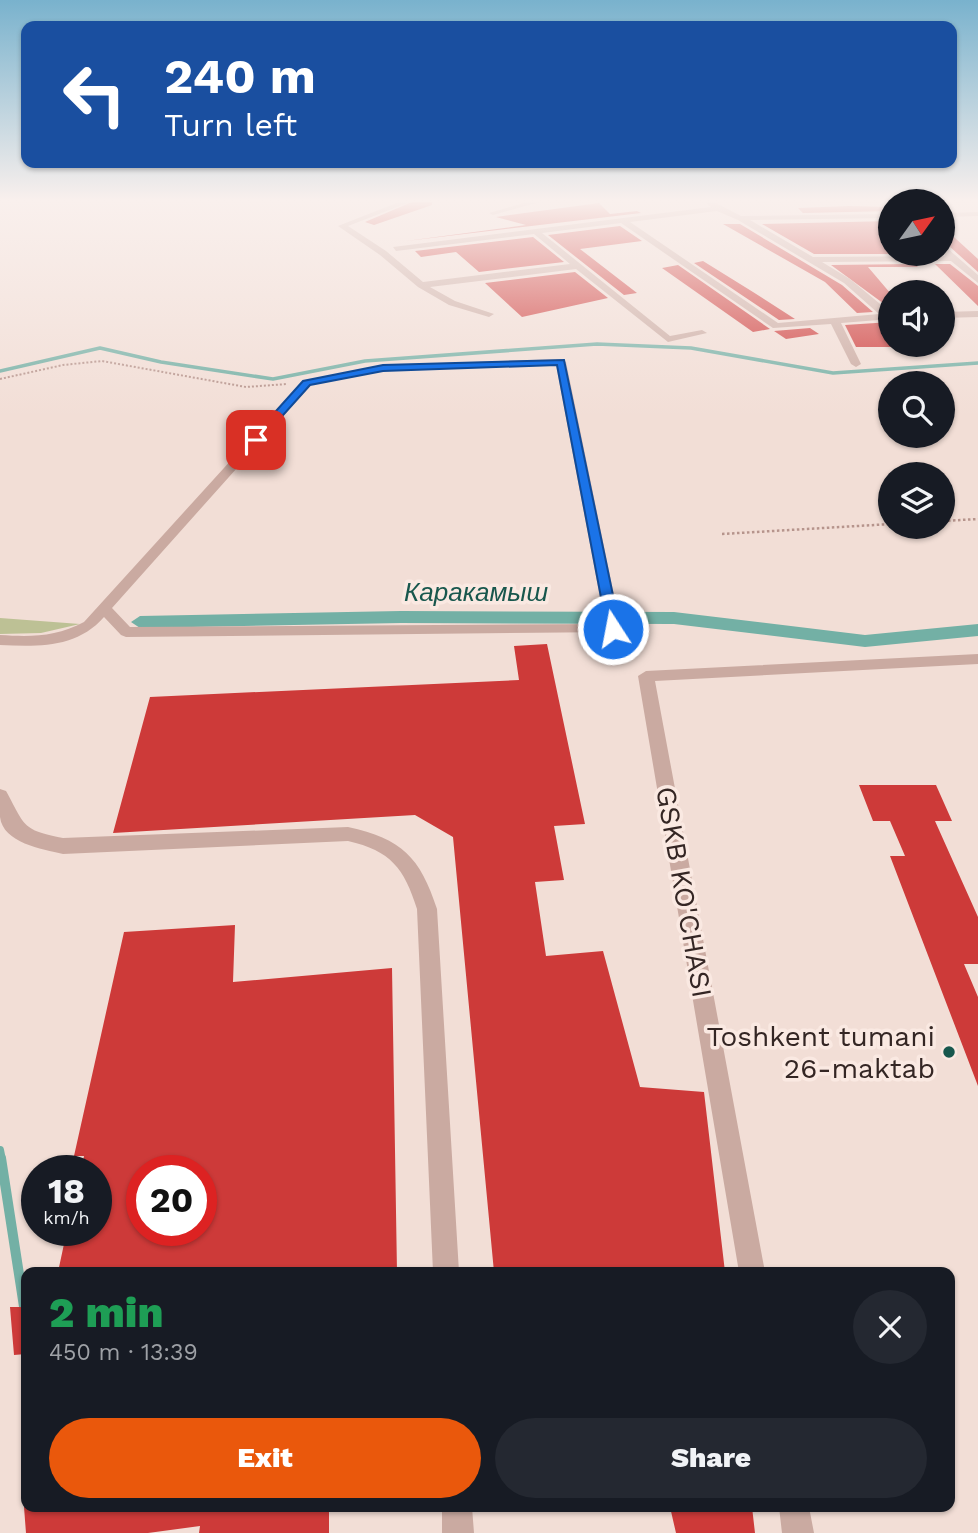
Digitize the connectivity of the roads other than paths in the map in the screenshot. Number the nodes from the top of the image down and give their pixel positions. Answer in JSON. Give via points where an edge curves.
{"nodes":[{"id":1,"x":407,"y":274,"type":"edge"},
{"id":2,"x":514,"y":274,"type":"edge"},
{"id":3,"x":586,"y":274,"type":"edge"},
{"id":4,"x":700,"y":274,"type":"edge"},
{"id":5,"x":834,"y":274,"type":"edge"},
{"id":6,"x":421,"y":285,"type":"junction"},
{"id":7,"x":878,"y":307,"type":"edge"},
{"id":8,"x":489,"y":314,"type":"dead end"},
{"id":9,"x":978,"y":314,"type":"edge"},
{"id":10,"x":955,"y":315,"type":"edge"},
{"id":11,"x":878,"y":317,"type":"edge"},
{"id":12,"x":832,"y":319,"type":"junction"},
{"id":13,"x":702,"y":333,"type":"dead end"},
{"id":14,"x":856,"y":364,"type":"dead end"},
{"id":15,"x":105,"y":609,"type":"junction"},
{"id":16,"x":0,"y":640,"type":"edge"},
{"id":17,"x":978,"y":659,"type":"edge"},
{"id":18,"x":0,"y":796,"type":"edge"},
{"id":19,"x":446,"y":1267,"type":"edge"},
{"id":20,"x":751,"y":1267,"type":"edge"},
{"id":21,"x":457,"y":1512,"type":"edge"},
{"id":22,"x":794,"y":1512,"type":"edge"},
{"id":23,"x":458,"y":1533,"type":"edge"},
{"id":24,"x":798,"y":1533,"type":"edge"}],
"edges":[{"from":1,"to":6,"type":"street"},
{"from":2,"to":6,"type":"street"},
{"from":3,"to":13,"type":"street","via":[[668,339]]},
{"from":4,"to":12,"type":"street","via":[[776,326]]},
{"from":5,"to":7,"type":"street"},
{"from":6,"to":8,"type":"street","via":[[452,303]]},
{"from":9,"to":10,"type":"street"},
{"from":11,"to":12,"type":"street"},
{"from":12,"to":14,"type":"street"},
{"from":15,"to":15,"type":"street","via":[[307,383],[383,368],[561,362],[613,629],[126,632]]},
{"from":15,"to":16,"type":"street","via":[[71,636],[52,642]]},
{"from":17,"to":20,"type":"street","name":"GSKB KO'CHASI","via":[[646,676]]},
{"from":18,"to":19,"type":"street","via":[[5,816],[17,831],[63,846],[348,834],[376,839],[401,858],[420,887],[426,909]]},
{"from":21,"to":23,"type":"street"},
{"from":22,"to":24,"type":"street"}]}
